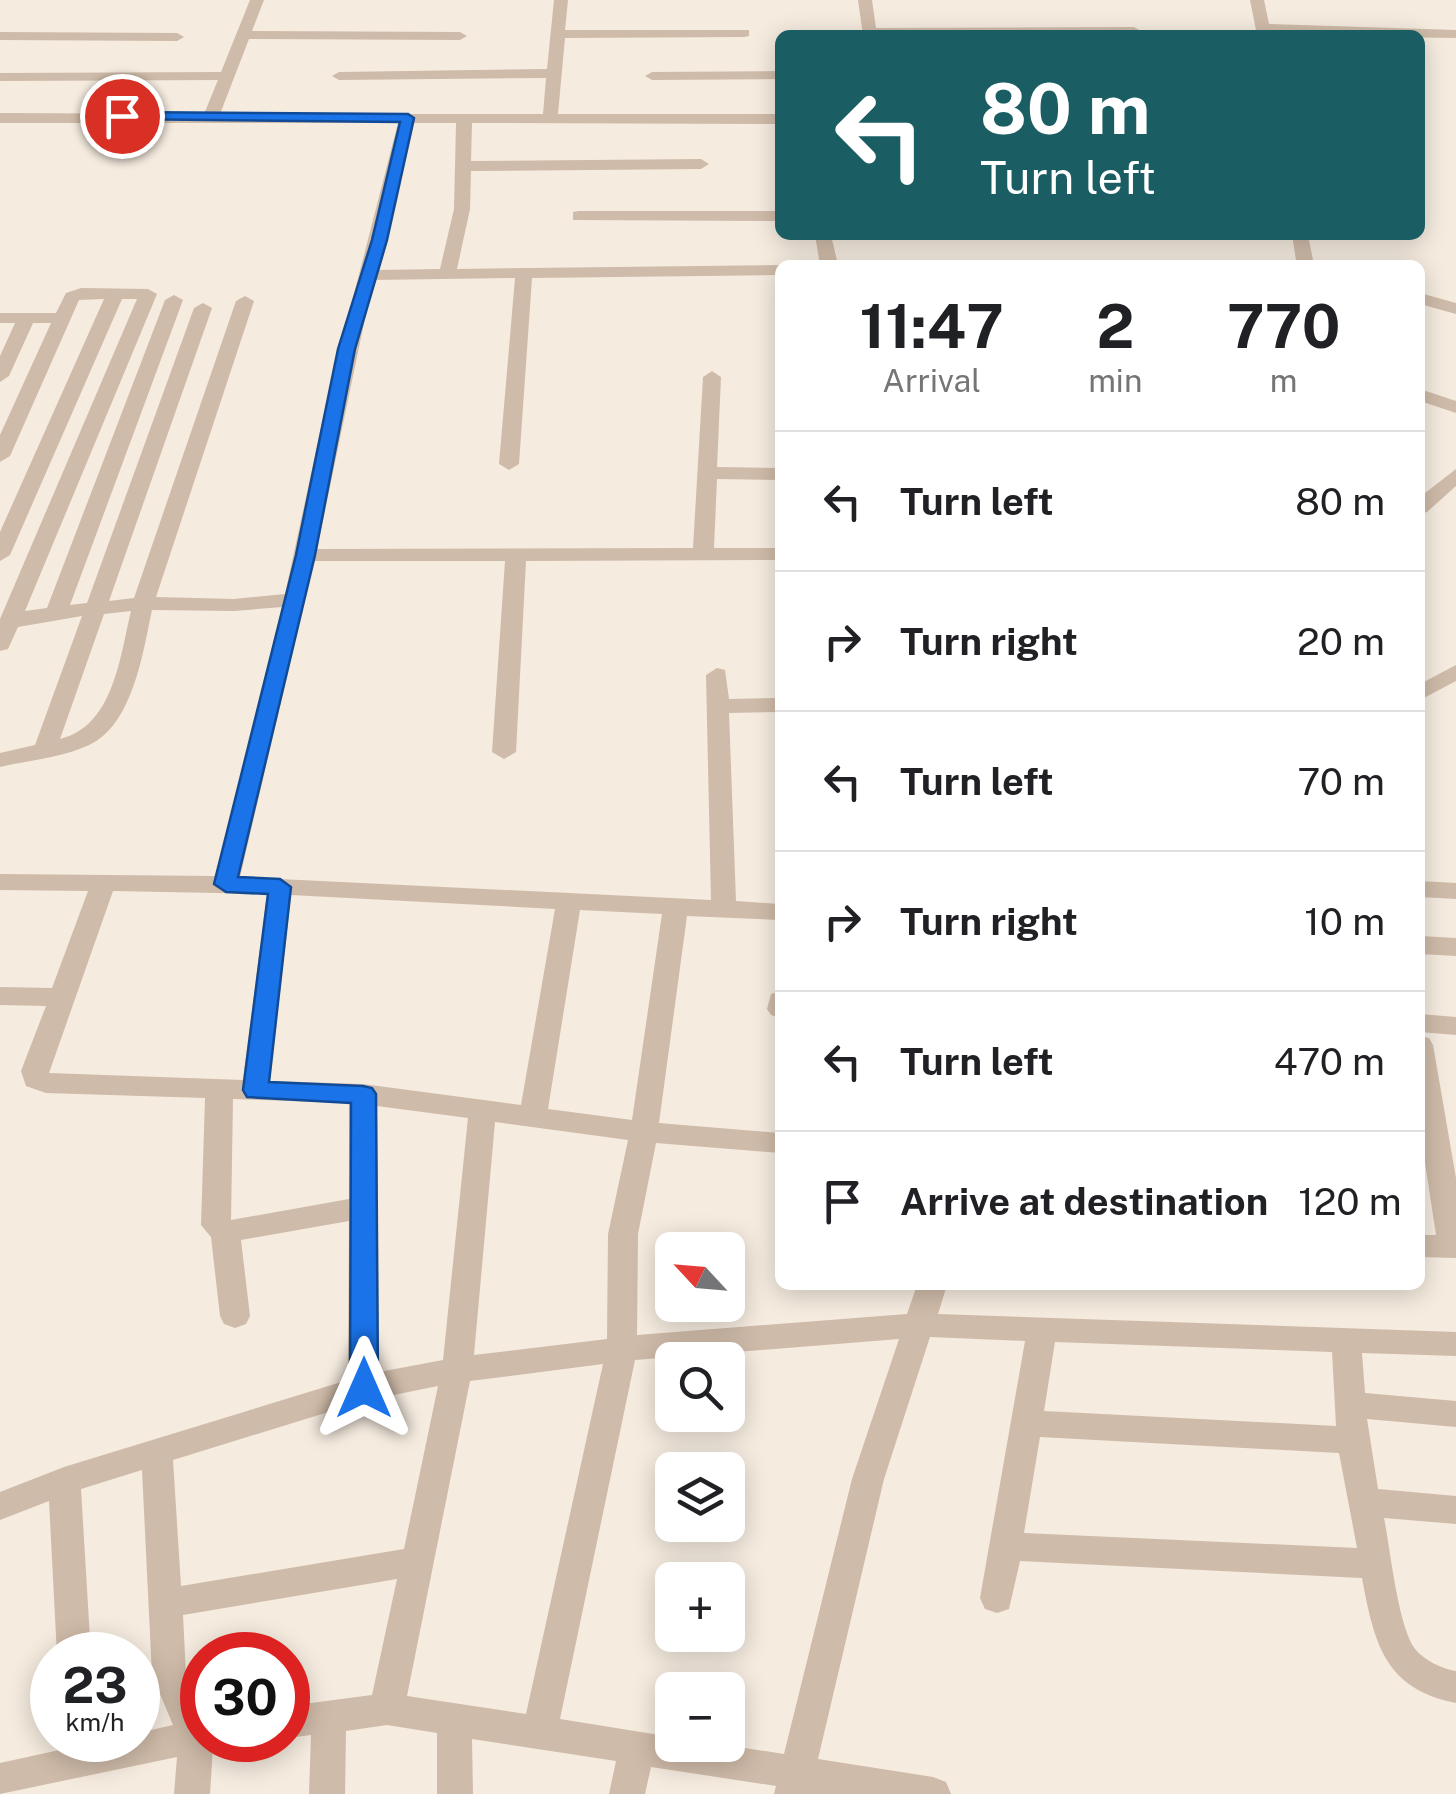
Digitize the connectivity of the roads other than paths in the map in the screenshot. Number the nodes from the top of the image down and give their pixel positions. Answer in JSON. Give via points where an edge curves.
{"nodes":[{"id":1,"x":257,"y":0,"type":"edge"},
{"id":2,"x":561,"y":0,"type":"edge"},
{"id":3,"x":865,"y":0,"type":"edge"},
{"id":4,"x":1258,"y":0,"type":"edge"},
{"id":5,"x":1456,"y":16,"type":"edge"},
{"id":6,"x":870,"y":30,"type":"edge"},
{"id":7,"x":1264,"y":30,"type":"edge"},
{"id":8,"x":744,"y":33,"type":"dead end"},
{"id":9,"x":1425,"y":33,"type":"edge"},
{"id":10,"x":1450,"y":33,"type":"edge"},
{"id":11,"x":560,"y":34,"type":"junction"},
{"id":12,"x":242,"y":35,"type":"junction"},
{"id":13,"x":0,"y":36,"type":"edge"},
{"id":14,"x":460,"y":36,"type":"dead end"},
{"id":15,"x":177,"y":37,"type":"dead end"},
{"id":16,"x":554,"y":73,"type":"junction"},
{"id":17,"x":775,"y":75,"type":"edge"},
{"id":18,"x":224,"y":76,"type":"junction"},
{"id":19,"x":339,"y":76,"type":"dead end"},
{"id":20,"x":652,"y":76,"type":"dead end"},
{"id":21,"x":0,"y":77,"type":"edge"},
{"id":22,"x":211,"y":116,"type":"junction"},
{"id":23,"x":0,"y":118,"type":"edge"},
{"id":24,"x":408,"y":118,"type":"junction"},
{"id":25,"x":550,"y":118,"type":"junction"},
{"id":26,"x":464,"y":119,"type":"junction"},
{"id":27,"x":775,"y":119,"type":"edge"},
{"id":28,"x":702,"y":164,"type":"dead end"},
{"id":29,"x":462,"y":166,"type":"junction"},
{"id":30,"x":578,"y":216,"type":"dead end"},
{"id":31,"x":775,"y":216,"type":"edge"},
{"id":32,"x":775,"y":270,"type":"edge"},
{"id":33,"x":446,"y":274,"type":"junction"},
{"id":34,"x":524,"y":275,"type":"junction"},
{"id":35,"x":366,"y":276,"type":"junction"},
{"id":36,"x":115,"y":294,"type":"junction"},
{"id":37,"x":1425,"y":299,"type":"edge"},
{"id":38,"x":174,"y":300,"type":"dead end"},
{"id":39,"x":245,"y":300,"type":"dead end"},
{"id":40,"x":203,"y":308,"type":"dead end"},
{"id":41,"x":1456,"y":308,"type":"edge"},
{"id":42,"x":0,"y":318,"type":"edge"},
{"id":43,"x":26,"y":318,"type":"junction"},
{"id":44,"x":64,"y":318,"type":"junction"},
{"id":45,"x":180,"y":371,"type":"junction"},
{"id":46,"x":221,"y":371,"type":"junction"},
{"id":47,"x":116,"y":372,"type":"junction"},
{"id":48,"x":146,"y":372,"type":"junction"},
{"id":49,"x":0,"y":375,"type":"edge"},
{"id":50,"x":712,"y":377,"type":"dead end"},
{"id":51,"x":1425,"y":397,"type":"edge"},
{"id":52,"x":1456,"y":407,"type":"edge"},
{"id":53,"x":2,"y":448,"type":"edge"},
{"id":54,"x":510,"y":464,"type":"dead end"},
{"id":55,"x":707,"y":473,"type":"junction"},
{"id":56,"x":775,"y":474,"type":"edge"},
{"id":57,"x":1456,"y":475,"type":"edge"},
{"id":58,"x":145,"y":478,"type":"junction"},
{"id":59,"x":185,"y":478,"type":"junction"},
{"id":60,"x":70,"y":479,"type":"junction"},
{"id":61,"x":106,"y":479,"type":"junction"},
{"id":62,"x":1425,"y":503,"type":"edge"},
{"id":63,"x":516,"y":554,"type":"junction"},
{"id":64,"x":703,"y":554,"type":"junction"},
{"id":65,"x":775,"y":554,"type":"edge"},
{"id":66,"x":0,"y":555,"type":"edge"},
{"id":67,"x":305,"y":555,"type":"junction"},
{"id":68,"x":294,"y":599,"type":"junction"},
{"id":69,"x":143,"y":603,"type":"junction"},
{"id":70,"x":95,"y":608,"type":"junction"},
{"id":71,"x":56,"y":613,"type":"junction"},
{"id":72,"x":2,"y":632,"type":"edge"},
{"id":73,"x":1456,"y":672,"type":"edge"},
{"id":74,"x":717,"y":674,"type":"dead end"},
{"id":75,"x":1425,"y":689,"type":"edge"},
{"id":76,"x":775,"y":705,"type":"edge"},
{"id":77,"x":716,"y":706,"type":"junction"},
{"id":78,"x":44,"y":752,"type":"junction"},
{"id":79,"x":504,"y":752,"type":"dead end"},
{"id":80,"x":0,"y":760,"type":"edge"},
{"id":81,"x":0,"y":882,"type":"edge"},
{"id":82,"x":226,"y":884,"type":"junction"},
{"id":83,"x":104,"y":885,"type":"junction"},
{"id":84,"x":280,"y":887,"type":"junction"},
{"id":85,"x":1425,"y":889,"type":"edge"},
{"id":86,"x":1456,"y":891,"type":"edge"},
{"id":87,"x":569,"y":901,"type":"junction"},
{"id":88,"x":676,"y":906,"type":"junction"},
{"id":89,"x":724,"y":908,"type":"junction"},
{"id":90,"x":775,"y":912,"type":"edge"},
{"id":91,"x":1425,"y":945,"type":"edge"},
{"id":92,"x":1456,"y":947,"type":"edge"},
{"id":93,"x":0,"y":996,"type":"edge"},
{"id":94,"x":62,"y":998,"type":"junction"},
{"id":95,"x":1425,"y":1023,"type":"edge"},
{"id":96,"x":1456,"y":1026,"type":"edge"},
{"id":97,"x":1425,"y":1074,"type":"edge"},
{"id":98,"x":220,"y":1089,"type":"junction"},
{"id":99,"x":256,"y":1090,"type":"junction"},
{"id":100,"x":363,"y":1094,"type":"junction"},
{"id":101,"x":483,"y":1107,"type":"junction"},
{"id":102,"x":532,"y":1117,"type":"junction"},
{"id":103,"x":644,"y":1132,"type":"junction"},
{"id":104,"x":775,"y":1143,"type":"edge"},
{"id":105,"x":364,"y":1207,"type":"junction"},
{"id":106,"x":225,"y":1232,"type":"junction"},
{"id":107,"x":1425,"y":1246,"type":"edge"},
{"id":108,"x":1455,"y":1247,"type":"edge"},
{"id":109,"x":930,"y":1290,"type":"edge"},
{"id":110,"x":235,"y":1316,"type":"dead end"},
{"id":111,"x":920,"y":1325,"type":"junction"},
{"id":112,"x":1042,"y":1328,"type":"junction"},
{"id":113,"x":1346,"y":1340,"type":"junction"},
{"id":114,"x":1456,"y":1344,"type":"edge"},
{"id":115,"x":622,"y":1349,"type":"junction"},
{"id":116,"x":456,"y":1370,"type":"junction"},
{"id":117,"x":364,"y":1388,"type":"junction"},
{"id":118,"x":1351,"y":1405,"type":"junction"},
{"id":119,"x":1456,"y":1414,"type":"edge"},
{"id":120,"x":1026,"y":1423,"type":"junction"},
{"id":121,"x":1354,"y":1440,"type":"junction"},
{"id":122,"x":158,"y":1451,"type":"junction"},
{"id":123,"x":64,"y":1481,"type":"junction"},
{"id":124,"x":1365,"y":1502,"type":"junction"},
{"id":125,"x":0,"y":1506,"type":"edge"},
{"id":126,"x":1456,"y":1510,"type":"edge"},
{"id":127,"x":1006,"y":1546,"type":"junction"},
{"id":128,"x":417,"y":1561,"type":"junction"},
{"id":129,"x":1377,"y":1564,"type":"junction"},
{"id":130,"x":997,"y":1598,"type":"dead end"},
{"id":131,"x":166,"y":1603,"type":"junction"},
{"id":132,"x":73,"y":1632,"type":"edge"},
{"id":133,"x":1456,"y":1687,"type":"edge"},
{"id":134,"x":180,"y":1697,"type":"edge"},
{"id":135,"x":386,"y":1708,"type":"junction"},
{"id":136,"x":330,"y":1716,"type":"junction"},
{"id":137,"x":454,"y":1717,"type":"junction"},
{"id":138,"x":310,"y":1719,"type":"edge"},
{"id":139,"x":540,"y":1730,"type":"junction"},
{"id":140,"x":637,"y":1746,"type":"junction"},
{"id":141,"x":64,"y":1762,"type":"edge"},
{"id":142,"x":196,"y":1762,"type":"edge"},
{"id":143,"x":0,"y":1780,"type":"edge"},
{"id":144,"x":38,"y":1782,"type":"edge"},
{"id":145,"x":794,"y":1782,"type":"edge"},
{"id":146,"x":192,"y":1794,"type":"edge"},
{"id":147,"x":327,"y":1794,"type":"edge"},
{"id":148,"x":454,"y":1794,"type":"edge"},
{"id":149,"x":627,"y":1794,"type":"edge"},
{"id":150,"x":933,"y":1794,"type":"edge"}],
"edges":[{"from":1,"to":12,"type":"street"},
{"from":2,"to":11,"type":"street"},
{"from":3,"to":6,"type":"street"},
{"from":4,"to":7,"type":"street"},
{"from":5,"to":10,"type":"street"},
{"from":8,"to":11,"type":"street"},
{"from":9,"to":10,"type":"street"},
{"from":11,"to":16,"type":"street"},
{"from":12,"to":14,"type":"street"},
{"from":12,"to":18,"type":"street"},
{"from":13,"to":15,"type":"street"},
{"from":16,"to":19,"type":"street"},
{"from":16,"to":25,"type":"street"},
{"from":17,"to":20,"type":"street"},
{"from":18,"to":21,"type":"street"},
{"from":18,"to":22,"type":"street"},
{"from":22,"to":23,"type":"street"},
{"from":22,"to":24,"type":"street"},
{"from":24,"to":26,"type":"street"},
{"from":24,"to":35,"type":"street"},
{"from":25,"to":26,"type":"street"},
{"from":25,"to":27,"type":"street"},
{"from":26,"to":29,"type":"street"},
{"from":28,"to":29,"type":"street"},
{"from":29,"to":33,"type":"street","via":[[462,209]]},
{"from":30,"to":31,"type":"street"},
{"from":32,"to":34,"type":"street"},
{"from":33,"to":34,"type":"street"},
{"from":33,"to":35,"type":"street"},
{"from":34,"to":54,"type":"street"},
{"from":35,"to":67,"type":"street"},
{"from":36,"to":44,"type":"street","via":[[75,294]]},
{"from":36,"to":47,"type":"street","via":[[148,296]]},
{"from":36,"to":66,"type":"street"},
{"from":37,"to":41,"type":"street"},
{"from":38,"to":48,"type":"street"},
{"from":39,"to":46,"type":"street"},
{"from":40,"to":45,"type":"street"},
{"from":42,"to":43,"type":"street"},
{"from":43,"to":44,"type":"street"},
{"from":43,"to":49,"type":"street"},
{"from":44,"to":53,"type":"street"},
{"from":45,"to":46,"type":"street"},
{"from":45,"to":48,"type":"street"},
{"from":45,"to":58,"type":"street"},
{"from":46,"to":59,"type":"street"},
{"from":47,"to":48,"type":"street"},
{"from":47,"to":60,"type":"street"},
{"from":48,"to":61,"type":"street"},
{"from":50,"to":55,"type":"street"},
{"from":51,"to":52,"type":"street"},
{"from":55,"to":56,"type":"street"},
{"from":55,"to":64,"type":"street"},
{"from":57,"to":62,"type":"street"},
{"from":58,"to":59,"type":"street"},
{"from":58,"to":61,"type":"street"},
{"from":58,"to":70,"type":"street"},
{"from":59,"to":69,"type":"street"},
{"from":60,"to":61,"type":"street"},
{"from":60,"to":72,"type":"street"},
{"from":61,"to":71,"type":"street"},
{"from":63,"to":64,"type":"street"},
{"from":63,"to":67,"type":"street"},
{"from":63,"to":79,"type":"street"},
{"from":64,"to":65,"type":"street"},
{"from":67,"to":68,"type":"street"},
{"from":68,"to":69,"type":"street"},
{"from":68,"to":82,"type":"street"},
{"from":69,"to":70,"type":"street"},
{"from":69,"to":78,"type":"street","via":[[124,686],[97,730]]},
{"from":70,"to":71,"type":"street"},
{"from":70,"to":78,"type":"street"},
{"from":71,"to":72,"type":"street","via":[[30,616]]},
{"from":73,"to":75,"type":"street"},
{"from":74,"to":77,"type":"street"},
{"from":76,"to":77,"type":"street"},
{"from":77,"to":89,"type":"street"},
{"from":78,"to":80,"type":"street"},
{"from":81,"to":83,"type":"street"},
{"from":82,"to":83,"type":"street"},
{"from":82,"to":84,"type":"street"},
{"from":83,"to":94,"type":"street"},
{"from":84,"to":87,"type":"street"},
{"from":84,"to":99,"type":"street"},
{"from":85,"to":86,"type":"street"},
{"from":87,"to":88,"type":"street"},
{"from":87,"to":102,"type":"street"},
{"from":88,"to":89,"type":"street"},
{"from":88,"to":103,"type":"street"},
{"from":89,"to":90,"type":"street"},
{"from":91,"to":92,"type":"street"},
{"from":93,"to":94,"type":"street"},
{"from":94,"to":98,"type":"street","via":[[36,1078]]},
{"from":95,"to":96,"type":"street"},
{"from":97,"to":108,"type":"street"},
{"from":98,"to":99,"type":"street"},
{"from":98,"to":106,"type":"street","via":[[213,1214]]},
{"from":99,"to":100,"type":"street"},
{"from":100,"to":101,"type":"street"},
{"from":100,"to":105,"type":"street"},
{"from":101,"to":102,"type":"street"},
{"from":101,"to":116,"type":"street"},
{"from":102,"to":103,"type":"street"},
{"from":103,"to":104,"type":"street"},
{"from":103,"to":115,"type":"street","via":[[622,1234]]},
{"from":105,"to":106,"type":"street"},
{"from":105,"to":117,"type":"street"},
{"from":106,"to":110,"type":"street"},
{"from":107,"to":108,"type":"street"},
{"from":109,"to":111,"type":"street"},
{"from":111,"to":112,"type":"street"},
{"from":111,"to":115,"type":"street"},
{"from":111,"to":145,"type":"street","via":[[868,1479]]},
{"from":112,"to":113,"type":"street"},
{"from":112,"to":120,"type":"street"},
{"from":113,"to":114,"type":"street"},
{"from":113,"to":118,"type":"street"},
{"from":115,"to":116,"type":"street"},
{"from":115,"to":139,"type":"street"},
{"from":116,"to":117,"type":"street"},
{"from":116,"to":128,"type":"street"},
{"from":117,"to":122,"type":"street"},
{"from":118,"to":119,"type":"street"},
{"from":118,"to":121,"type":"street"},
{"from":120,"to":121,"type":"street"},
{"from":120,"to":127,"type":"street"},
{"from":121,"to":124,"type":"street"},
{"from":122,"to":123,"type":"street"},
{"from":122,"to":131,"type":"street"},
{"from":123,"to":125,"type":"street"},
{"from":123,"to":132,"type":"street"},
{"from":124,"to":126,"type":"street"},
{"from":124,"to":129,"type":"street"},
{"from":127,"to":129,"type":"street"},
{"from":127,"to":130,"type":"street"},
{"from":128,"to":131,"type":"street"},
{"from":128,"to":135,"type":"street"},
{"from":129,"to":133,"type":"street","via":[[1388,1627],[1403,1660],[1435,1683]]},
{"from":131,"to":134,"type":"street","via":[[169,1675]]},
{"from":135,"to":136,"type":"street"},
{"from":135,"to":137,"type":"street"},
{"from":136,"to":138,"type":"street"},
{"from":136,"to":147,"type":"street"},
{"from":137,"to":139,"type":"street"},
{"from":137,"to":148,"type":"street"},
{"from":139,"to":140,"type":"street"},
{"from":140,"to":145,"type":"street"},
{"from":140,"to":149,"type":"street"},
{"from":141,"to":144,"type":"street"},
{"from":142,"to":146,"type":"street"},
{"from":143,"to":144,"type":"street"},
{"from":145,"to":150,"type":"street"}]}
